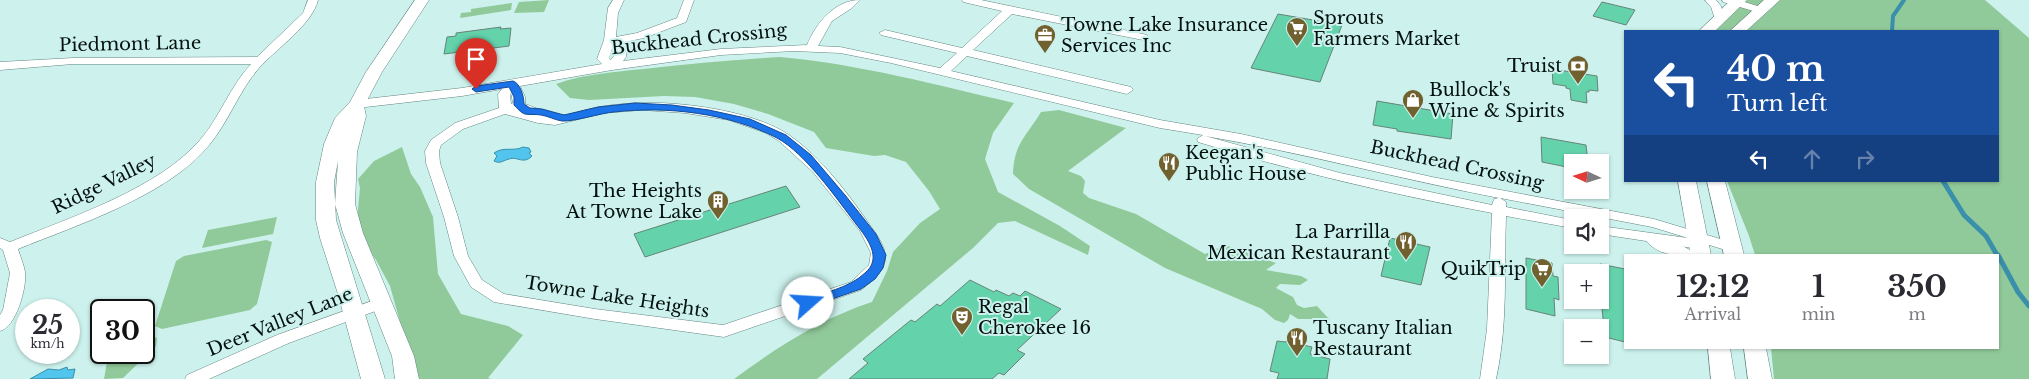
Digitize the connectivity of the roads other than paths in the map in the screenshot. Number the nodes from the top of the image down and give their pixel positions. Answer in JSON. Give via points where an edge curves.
{"nodes":[{"id":1,"x":312,"y":0,"type":"edge"},
{"id":2,"x":422,"y":0,"type":"edge"},
{"id":3,"x":619,"y":0,"type":"edge"},
{"id":4,"x":689,"y":0,"type":"edge"},
{"id":5,"x":855,"y":0,"type":"edge"},
{"id":6,"x":967,"y":0,"type":"edge"},
{"id":7,"x":1710,"y":0,"type":"edge"},
{"id":8,"x":1738,"y":1,"type":"edge"},
{"id":9,"x":1766,"y":5,"type":"edge"},
{"id":10,"x":1010,"y":10,"type":"junction"},
{"id":11,"x":1720,"y":17,"type":"junction"},
{"id":12,"x":1707,"y":30,"type":"edge"},
{"id":13,"x":1737,"y":30,"type":"edge"},
{"id":14,"x":885,"y":33,"type":"dead end"},
{"id":15,"x":1144,"y":37,"type":"dead end"},
{"id":16,"x":610,"y":42,"type":"junction"},
{"id":17,"x":810,"y":48,"type":"junction"},
{"id":18,"x":964,"y":52,"type":"junction"},
{"id":19,"x":260,"y":60,"type":"junction"},
{"id":20,"x":0,"y":66,"type":"edge"},
{"id":21,"x":612,"y":66,"type":"junction"},
{"id":22,"x":943,"y":72,"type":"junction"},
{"id":23,"x":513,"y":84,"type":"junction"},
{"id":24,"x":1127,"y":90,"type":"dead end"},
{"id":25,"x":357,"y":104,"type":"junction"},
{"id":26,"x":519,"y":105,"type":"junction"},
{"id":27,"x":505,"y":110,"type":"junction"},
{"id":28,"x":564,"y":118,"type":"junction"},
{"id":29,"x":1160,"y":124,"type":"junction"},
{"id":30,"x":1687,"y":182,"type":"edge"},
{"id":31,"x":1716,"y":182,"type":"edge"},
{"id":32,"x":1499,"y":194,"type":"junction"},
{"id":33,"x":1499,"y":210,"type":"junction"},
{"id":34,"x":1564,"y":222,"type":"edge"},
{"id":35,"x":1609,"y":232,"type":"edge"},
{"id":36,"x":1655,"y":240,"type":"junction"},
{"id":37,"x":5,"y":245,"type":"edge"},
{"id":38,"x":1700,"y":245,"type":"edge"},
{"id":39,"x":1733,"y":251,"type":"edge"},
{"id":40,"x":1681,"y":254,"type":"edge"},
{"id":41,"x":382,"y":302,"type":"junction"},
{"id":42,"x":354,"y":313,"type":"junction"},
{"id":43,"x":0,"y":326,"type":"edge"},
{"id":44,"x":1719,"y":349,"type":"edge"},
{"id":45,"x":1755,"y":349,"type":"edge"},
{"id":46,"x":193,"y":379,"type":"edge"},
{"id":47,"x":373,"y":379,"type":"edge"},
{"id":48,"x":407,"y":379,"type":"edge"},
{"id":49,"x":1488,"y":379,"type":"edge"},
{"id":50,"x":1723,"y":379,"type":"edge"},
{"id":51,"x":1760,"y":379,"type":"edge"}],
"edges":[{"from":1,"to":19,"type":"street","name":"Ridge Valley","via":[[306,15]]},
{"from":2,"to":25,"type":"street","via":[[374,72]]},
{"from":3,"to":16,"type":"street","via":[[614,5]]},
{"from":4,"to":16,"type":"street","via":[[682,20],[640,36]]},
{"from":5,"to":17,"type":"street","via":[[829,18]]},
{"from":6,"to":10,"type":"street"},
{"from":7,"to":11,"type":"street"},
{"from":8,"to":9,"type":"street"},
{"from":8,"to":11,"type":"main road"},
{"from":9,"to":13,"type":"street"},
{"from":10,"to":15,"type":"street"},
{"from":10,"to":18,"type":"street"},
{"from":11,"to":12,"type":"street"},
{"from":14,"to":18,"type":"street"},
{"from":16,"to":21,"type":"street","via":[[604,51],[604,60]]},
{"from":17,"to":21,"type":"street","name":"Buckhead Crossing","via":[[729,51]]},
{"from":17,"to":22,"type":"street","name":"Buckhead Crossing","via":[[875,56]]},
{"from":18,"to":22,"type":"street"},
{"from":18,"to":24,"type":"street"},
{"from":19,"to":20,"type":"street","name":"Piedmont Lane"},
{"from":19,"to":37,"type":"street","name":"Ridge Valley","via":[[230,99],[209,138],[171,172],[130,195]]},
{"from":21,"to":23,"type":"street","name":"Buckhead Crossing"},
{"from":22,"to":29,"type":"street","name":"Buckhead Crossing"},
{"from":23,"to":25,"type":"street","name":"Buckhead Crossing"},
{"from":23,"to":26,"type":"street"},
{"from":23,"to":27,"type":"street","via":[[504,94]]},
{"from":25,"to":41,"type":"street","via":[[348,152],[345,204],[353,234]]},
{"from":25,"to":42,"type":"street","via":[[338,130],[325,182],[326,220]]},
{"from":26,"to":27,"type":"street","name":"Towne Lake Heights"},
{"from":26,"to":28,"type":"street","name":"Towne Lake Heights","via":[[527,111]]},
{"from":27,"to":28,"type":"street","name":"Towne Lake Heights","via":[[551,121]]},
{"from":27,"to":28,"type":"street","name":"Towne Lake Heights","via":[[459,126],[436,143],[432,151],[461,256],[476,283],[500,298],[724,331],[856,286],[878,266],[880,255],[872,237],[807,158],[782,137],[747,121],[672,108],[635,106]]},
{"from":29,"to":32,"type":"street","name":"Buckhead Crossing","via":[[1241,138]]},
{"from":29,"to":33,"type":"street","name":"Buckhead Crossing","via":[[1237,150],[1331,174]]},
{"from":30,"to":38,"type":"street"},
{"from":31,"to":39,"type":"street"},
{"from":32,"to":33,"type":"street"},
{"from":32,"to":38,"type":"street","name":"Buckhead Crossing","via":[[1654,224]]},
{"from":33,"to":34,"type":"street","name":"Buckhead Crossing"},
{"from":33,"to":49,"type":"street","via":[[1495,329]]},
{"from":35,"to":36,"type":"street","name":"Buckhead Crossing"},
{"from":36,"to":38,"type":"street","name":"Buckhead Crossing"},
{"from":36,"to":40,"type":"street"},
{"from":37,"to":43,"type":"street","via":[[18,274],[11,311]]},
{"from":38,"to":39,"type":"street","name":"Buckhead Crossing"},
{"from":41,"to":42,"type":"street","name":"Deer Valley Lane"},
{"from":41,"to":48,"type":"street","via":[[403,356]]},
{"from":42,"to":46,"type":"street","name":"Deer Valley Lane","via":[[283,339]]},
{"from":42,"to":47,"type":"street"},
{"from":44,"to":50,"type":"street"},
{"from":45,"to":51,"type":"street"}]}
